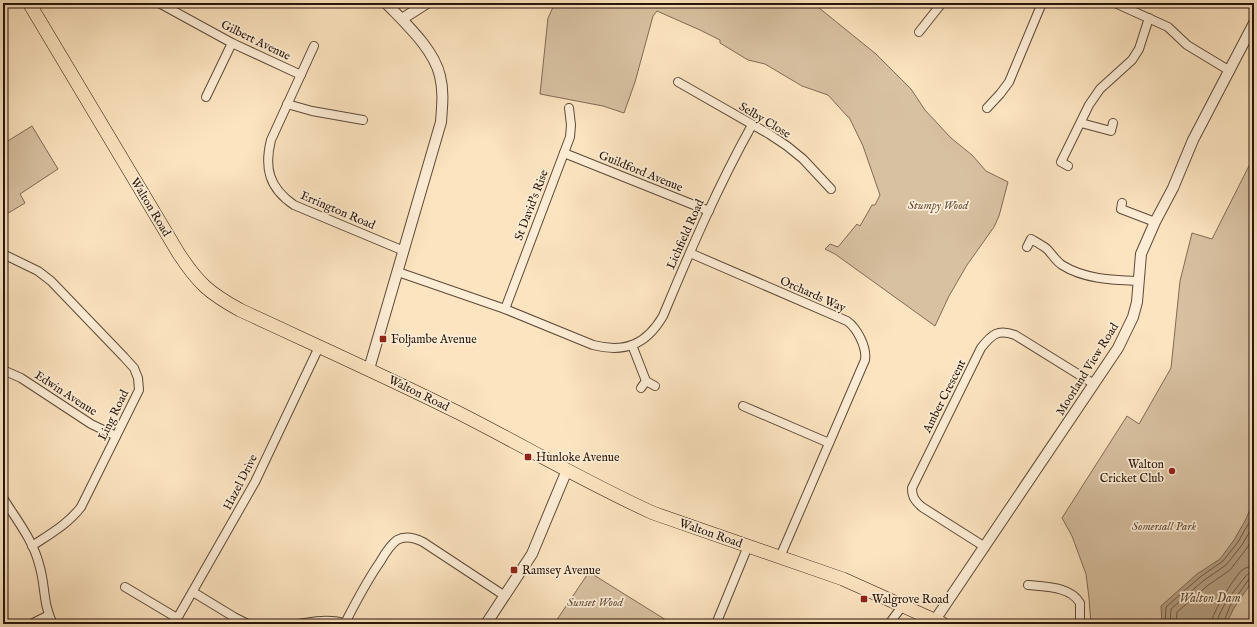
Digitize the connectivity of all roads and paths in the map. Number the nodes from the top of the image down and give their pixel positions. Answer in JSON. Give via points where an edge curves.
{"nodes":[{"id":1,"x":29,"y":3,"type":"edge"},
{"id":2,"x":159,"y":3,"type":"edge"},
{"id":3,"x":386,"y":3,"type":"edge"},
{"id":4,"x":427,"y":3,"type":"edge"},
{"id":5,"x":942,"y":3,"type":"edge"},
{"id":6,"x":1042,"y":3,"type":"edge"},
{"id":7,"x":1115,"y":3,"type":"edge"},
{"id":8,"x":1149,"y":18,"type":"junction"},
{"id":9,"x":402,"y":19,"type":"junction"},
{"id":10,"x":1254,"y":23,"type":"edge"},
{"id":11,"x":919,"y":32,"type":"dead end"},
{"id":12,"x":232,"y":43,"type":"junction"},
{"id":13,"x":314,"y":46,"type":"dead end"},
{"id":14,"x":1230,"y":71,"type":"junction"},
{"id":15,"x":300,"y":75,"type":"junction"},
{"id":16,"x":678,"y":82,"type":"dead end"},
{"id":17,"x":206,"y":96,"type":"dead end"},
{"id":18,"x":287,"y":104,"type":"junction"},
{"id":19,"x":569,"y":108,"type":"dead end"},
{"id":20,"x":987,"y":108,"type":"dead end"},
{"id":21,"x":363,"y":120,"type":"dead end"},
{"id":22,"x":1081,"y":123,"type":"junction"},
{"id":23,"x":1113,"y":123,"type":"dead end"},
{"id":24,"x":752,"y":125,"type":"junction"},
{"id":25,"x":564,"y":153,"type":"junction"},
{"id":26,"x":1068,"y":166,"type":"dead end"},
{"id":27,"x":831,"y":189,"type":"dead end"},
{"id":28,"x":1122,"y":203,"type":"dead end"},
{"id":29,"x":709,"y":211,"type":"junction"},
{"id":30,"x":1155,"y":222,"type":"junction"},
{"id":31,"x":1027,"y":247,"type":"dead end"},
{"id":32,"x":404,"y":251,"type":"junction"},
{"id":33,"x":690,"y":253,"type":"junction"},
{"id":34,"x":3,"y":254,"type":"edge"},
{"id":35,"x":398,"y":272,"type":"junction"},
{"id":36,"x":1138,"y":281,"type":"junction"},
{"id":37,"x":505,"y":309,"type":"junction"},
{"id":38,"x":632,"y":345,"type":"junction"},
{"id":39,"x":319,"y":347,"type":"junction"},
{"id":40,"x":369,"y":368,"type":"junction"},
{"id":41,"x":3,"y":370,"type":"edge"},
{"id":42,"x":1094,"y":384,"type":"junction"},
{"id":43,"x":655,"y":386,"type":"dead end"},
{"id":44,"x":743,"y":406,"type":"dead end"},
{"id":45,"x":116,"y":436,"type":"junction"},
{"id":46,"x":829,"y":444,"type":"junction"},
{"id":47,"x":567,"y":470,"type":"junction"},
{"id":48,"x":3,"y":498,"type":"edge"},
{"id":49,"x":32,"y":546,"type":"junction"},
{"id":50,"x":748,"y":546,"type":"junction"},
{"id":51,"x":985,"y":547,"type":"junction"},
{"id":52,"x":780,"y":557,"type":"junction"},
{"id":53,"x":1028,"y":585,"type":"dead end"},
{"id":54,"x":126,"y":587,"type":"dead end"},
{"id":55,"x":193,"y":592,"type":"junction"},
{"id":56,"x":505,"y":596,"type":"junction"},
{"id":57,"x":903,"y":605,"type":"junction"},
{"id":58,"x":49,"y":615,"type":"junction"},
{"id":59,"x":176,"y":621,"type":"edge"},
{"id":60,"x":939,"y":622,"type":"edge"},
{"id":61,"x":31,"y":624,"type":"edge"},
{"id":62,"x":53,"y":624,"type":"edge"},
{"id":63,"x":248,"y":624,"type":"edge"},
{"id":64,"x":297,"y":624,"type":"edge"},
{"id":65,"x":346,"y":624,"type":"edge"},
{"id":66,"x":486,"y":624,"type":"edge"},
{"id":67,"x":716,"y":624,"type":"edge"},
{"id":68,"x":889,"y":624,"type":"edge"},
{"id":69,"x":1080,"y":624,"type":"edge"}],
"edges":[{"from":1,"to":39,"type":"main road","name":"Walton Road","via":[[179,254],[200,282],[220,299],[240,310]]},
{"from":2,"to":12,"type":"street","name":"Gilbert Avenue"},
{"from":3,"to":9,"type":"street"},
{"from":4,"to":9,"type":"street"},
{"from":5,"to":11,"type":"street"},
{"from":6,"to":20,"type":"street","via":[[1009,82]]},
{"from":7,"to":8,"type":"street"},
{"from":8,"to":14,"type":"street","via":[[1168,27],[1187,45]]},
{"from":8,"to":22,"type":"street","via":[[1139,50],[1132,60],[1100,89]]},
{"from":9,"to":32,"type":"street","via":[[436,63],[443,100],[441,122]]},
{"from":10,"to":14,"type":"street","name":"Moorland View Road"},
{"from":12,"to":15,"type":"street","name":"Gilbert Avenue"},
{"from":12,"to":17,"type":"street"},
{"from":13,"to":15,"type":"street","name":"Errington Road"},
{"from":14,"to":30,"type":"street","name":"Moorland View Road","via":[[1193,140],[1173,188]]},
{"from":15,"to":18,"type":"street","name":"Errington Road"},
{"from":16,"to":24,"type":"street","name":"Selby Close"},
{"from":18,"to":21,"type":"street"},
{"from":18,"to":32,"type":"street","name":"Errington Road","via":[[276,126],[267,154],[269,175],[278,191],[300,208]]},
{"from":19,"to":25,"type":"street","name":"St David's Rise","via":[[570,137]]},
{"from":22,"to":23,"type":"street","via":[[1111,131]]},
{"from":22,"to":26,"type":"street","via":[[1061,162]]},
{"from":24,"to":27,"type":"street","name":"Selby Close","via":[[787,146]]},
{"from":24,"to":29,"type":"street","name":"Lichfield Road"},
{"from":25,"to":29,"type":"street","name":"Guildford Avenue"},
{"from":25,"to":37,"type":"street","name":"St David's Rise"},
{"from":28,"to":30,"type":"street","via":[[1121,209]]},
{"from":29,"to":33,"type":"street","name":"Lichfield Road"},
{"from":30,"to":36,"type":"street","name":"Moorland View Road","via":[[1141,254]]},
{"from":31,"to":36,"type":"street","via":[[1030,240],[1038,243],[1061,264],[1086,275]]},
{"from":32,"to":35,"type":"street"},
{"from":33,"to":38,"type":"street","name":"Lichfield Road","via":[[657,326],[642,340]]},
{"from":33,"to":46,"type":"street","name":"Orchards Way","via":[[847,321],[856,330],[865,349],[865,360]]},
{"from":34,"to":45,"type":"street","name":"Ling Road","via":[[38,271],[51,281],[134,368],[138,378],[138,390]]},
{"from":35,"to":37,"type":"street","name":"Lichfield Road"},
{"from":35,"to":40,"type":"street"},
{"from":36,"to":42,"type":"street","name":"Moorland View Road","via":[[1133,317],[1118,348]]},
{"from":37,"to":38,"type":"street","name":"Lichfield Road","via":[[593,345],[620,348]]},
{"from":38,"to":43,"type":"street","via":[[643,385]]},
{"from":39,"to":40,"type":"main road","name":"Walton Road"},
{"from":39,"to":55,"type":"street","name":"Hazel Drive","via":[[255,482]]},
{"from":40,"to":47,"type":"main road","name":"Walton Road"},
{"from":41,"to":45,"type":"street","name":"Edwin Avenue","via":[[21,378],[91,424]]},
{"from":42,"to":51,"type":"street","name":"Moorland View Road"},
{"from":42,"to":51,"type":"street","name":"Amber Crescent","via":[[1015,335],[1002,332],[993,335],[981,348],[912,488],[912,494],[922,507]]},
{"from":44,"to":46,"type":"street"},
{"from":45,"to":49,"type":"street","name":"Ling Road","via":[[78,512],[64,525]]},
{"from":46,"to":52,"type":"street","name":"Orchards Way"},
{"from":47,"to":50,"type":"main road","name":"Walton Road","via":[[653,513]]},
{"from":47,"to":56,"type":"street","via":[[532,554]]},
{"from":48,"to":49,"type":"street"},
{"from":49,"to":58,"type":"street","via":[[39,563]]},
{"from":50,"to":52,"type":"main road","name":"Walton Road"},
{"from":50,"to":67,"type":"street"},
{"from":51,"to":60,"type":"street","name":"Moorland View Road"},
{"from":52,"to":57,"type":"main road","name":"Walton Road","via":[[843,579]]},
{"from":53,"to":69,"type":"street","via":[[1058,584],[1078,599],[1081,607]]},
{"from":54,"to":59,"type":"street"},
{"from":55,"to":59,"type":"street","name":"Hazel Drive"},
{"from":55,"to":63,"type":"street"},
{"from":56,"to":65,"type":"street","via":[[423,542],[415,538],[404,538],[397,540],[383,557],[365,584]]},
{"from":56,"to":66,"type":"street"},
{"from":57,"to":60,"type":"main road","name":"Walton Road"},
{"from":57,"to":68,"type":"street"},
{"from":58,"to":61,"type":"street"},
{"from":58,"to":62,"type":"street"},
{"from":64,"to":65,"type":"street","via":[[326,621]]}]}
